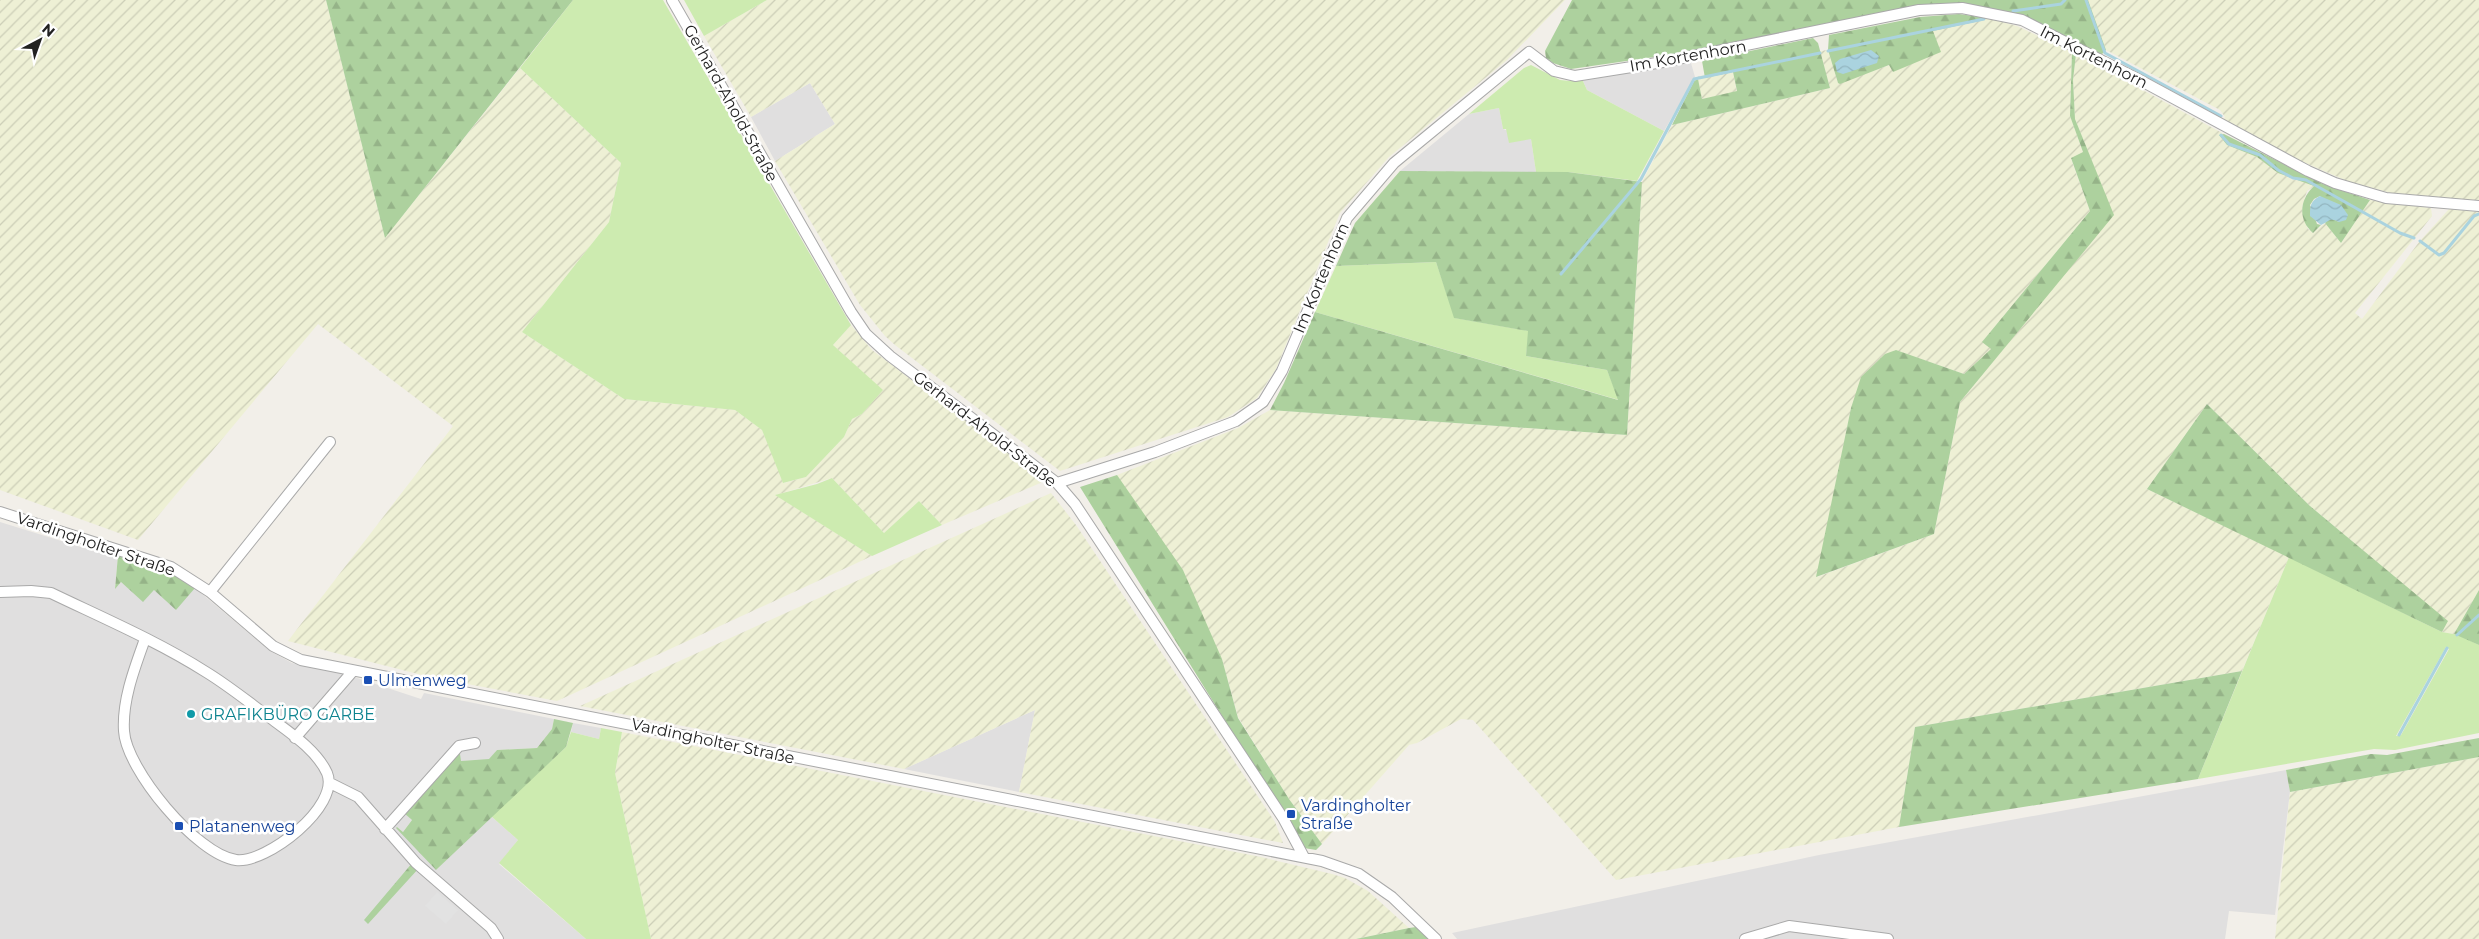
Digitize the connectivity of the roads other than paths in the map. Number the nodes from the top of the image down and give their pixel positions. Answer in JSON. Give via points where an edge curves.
{"nodes":[{"id":1,"x":672,"y":0,"type":"edge"},
{"id":2,"x":2479,"y":206,"type":"edge"},
{"id":3,"x":330,"y":442,"type":"dead end"},
{"id":4,"x":1057,"y":483,"type":"junction"},
{"id":5,"x":0,"y":512,"type":"edge"},
{"id":6,"x":0,"y":592,"type":"edge"},
{"id":7,"x":210,"y":592,"type":"junction"},
{"id":8,"x":145,"y":639,"type":"junction"},
{"id":9,"x":353,"y":671,"type":"junction"},
{"id":10,"x":296,"y":738,"type":"junction"},
{"id":11,"x":475,"y":743,"type":"dead end"},
{"id":12,"x":330,"y":782,"type":"junction"},
{"id":13,"x":385,"y":829,"type":"junction"},
{"id":14,"x":1304,"y":857,"type":"junction"},
{"id":15,"x":491,"y":928,"type":"junction"},
{"id":16,"x":498,"y":939,"type":"edge"},
{"id":17,"x":504,"y":939,"type":"edge"},
{"id":18,"x":1436,"y":939,"type":"edge"},
{"id":19,"x":1746,"y":939,"type":"edge"},
{"id":20,"x":1888,"y":939,"type":"edge"}],
"edges":[{"from":1,"to":4,"type":"street","name":"Gerhard-Ahold-Straße","via":[[788,206],[866,334],[890,356]]},
{"from":2,"to":4,"type":"street","name":"Im Kortenhorn","via":[[2386,198],[2335,183],[2022,20],[1962,8],[1919,10],[1663,62],[1575,76],[1554,71],[1529,52],[1394,163],[1347,218],[1282,371],[1263,402],[1236,421],[1155,452]]},
{"from":3,"to":7,"type":"street"},
{"from":4,"to":14,"type":"street","name":"Gerhard-Ahold-Straße","via":[[1075,504],[1283,818]]},
{"from":5,"to":7,"type":"street","name":"Vardingholter Straße","via":[[171,567]]},
{"from":6,"to":8,"type":"street","via":[[51,594]]},
{"from":7,"to":9,"type":"street","name":"Vardingholter Straße","via":[[286,654]]},
{"from":8,"to":10,"type":"street","via":[[207,672]]},
{"from":8,"to":12,"type":"street","via":[[125,709],[124,731],[129,753],[140,774],[170,813],[199,839],[229,858],[249,860],[261,856],[307,821],[325,796]]},
{"from":9,"to":10,"type":"street"},
{"from":9,"to":14,"type":"street","name":"Vardingholter Straße"},
{"from":10,"to":12,"type":"street","via":[[319,761]]},
{"from":11,"to":13,"type":"street","via":[[459,746]]},
{"from":12,"to":13,"type":"street","via":[[358,797]]},
{"from":13,"to":15,"type":"street","via":[[421,868]]},
{"from":14,"to":18,"type":"street","name":"Vardingholter Straße","via":[[1359,874],[1392,897]]},
{"from":15,"to":16,"type":"street"},
{"from":15,"to":17,"type":"street"},
{"from":19,"to":20,"type":"street","via":[[1789,926]]}]}
